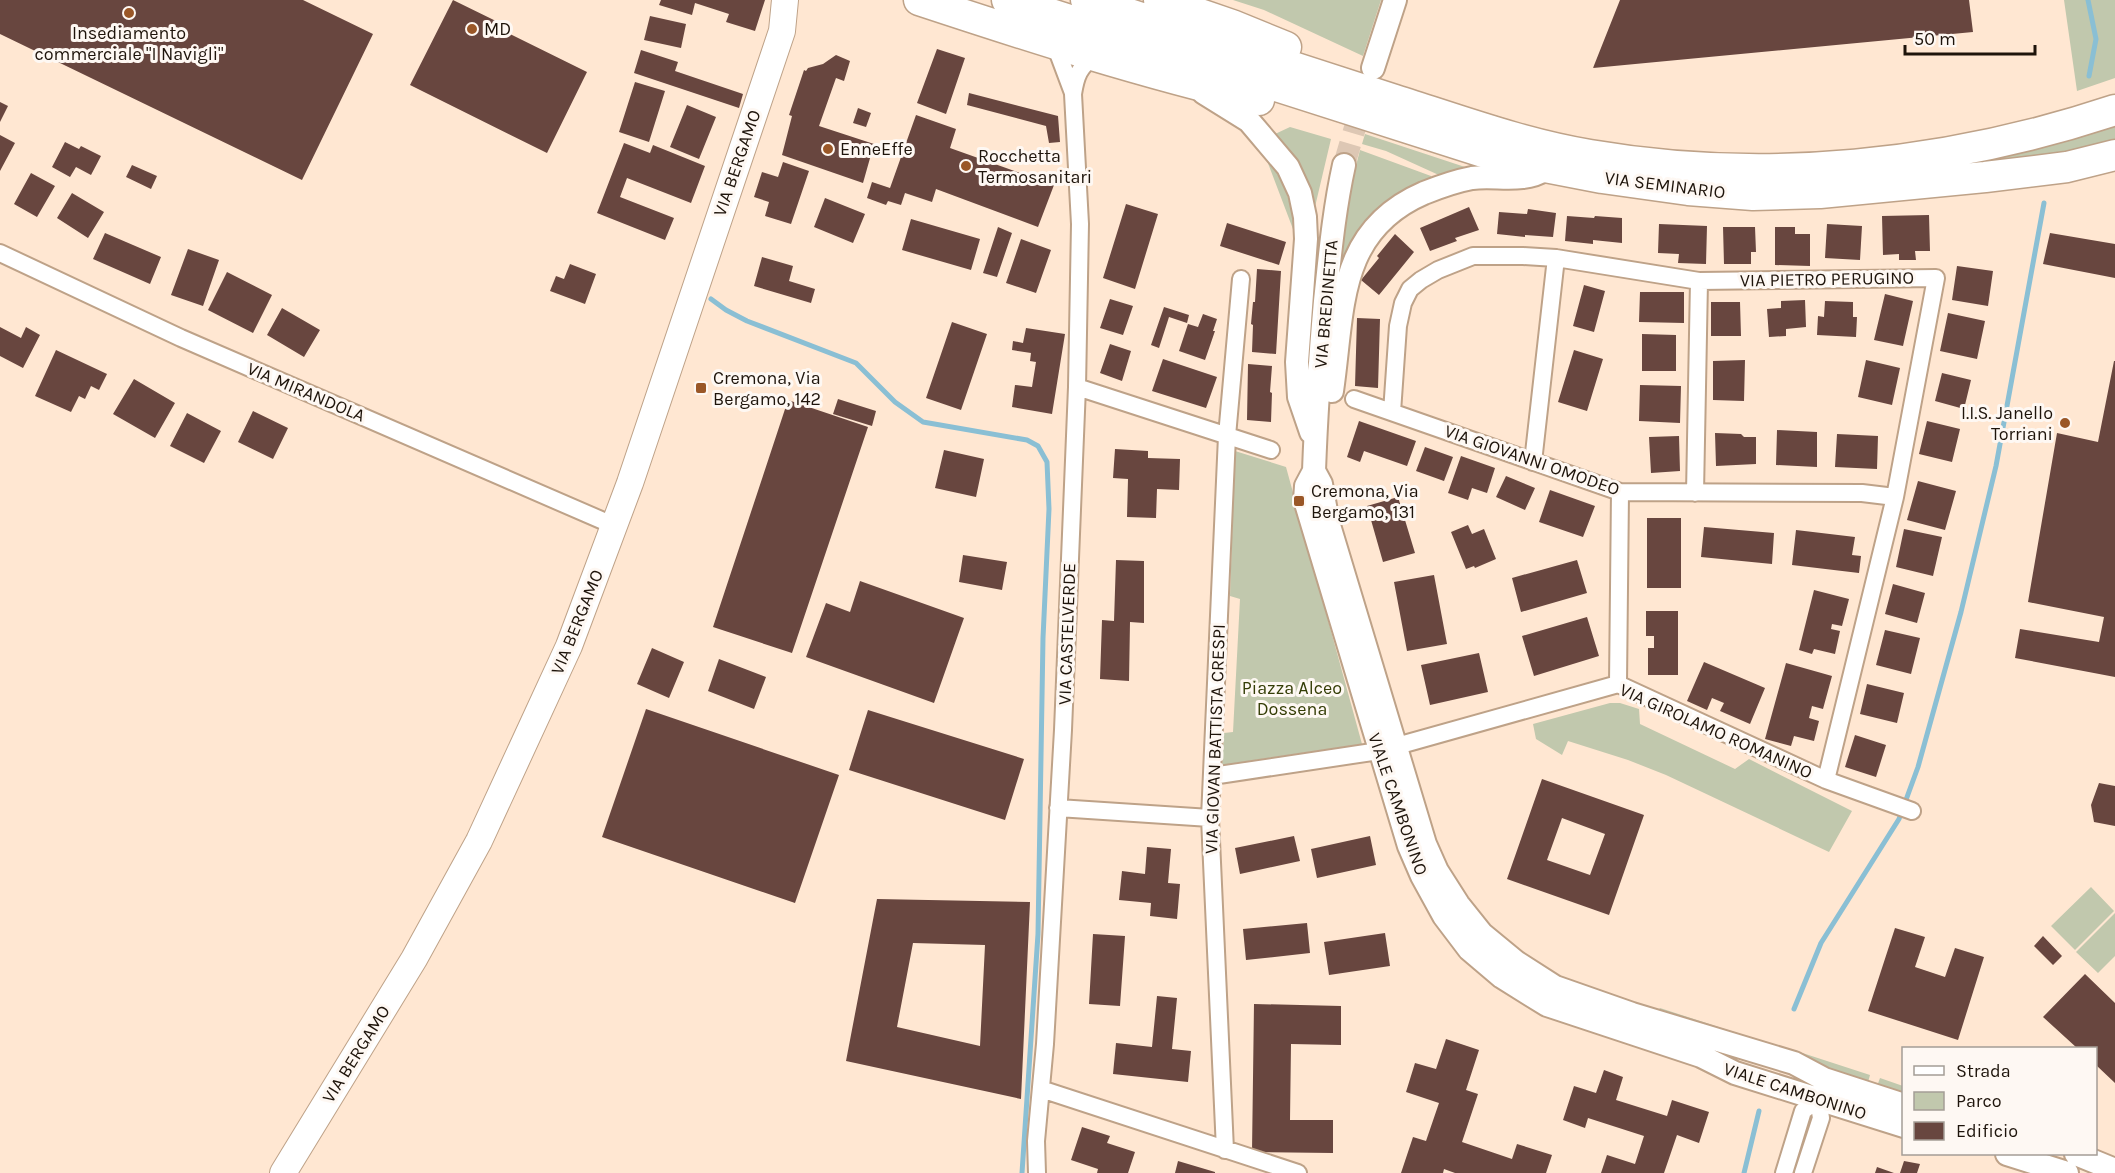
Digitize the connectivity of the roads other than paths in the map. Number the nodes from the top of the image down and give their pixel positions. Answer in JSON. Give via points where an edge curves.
{"nodes":[{"id":1,"x":785,"y":0,"type":"edge"},
{"id":2,"x":804,"y":0,"type":"edge"},
{"id":3,"x":1007,"y":0,"type":"edge"},
{"id":4,"x":1086,"y":0,"type":"edge"},
{"id":5,"x":1159,"y":0,"type":"edge"},
{"id":6,"x":1395,"y":0,"type":"edge"},
{"id":7,"x":933,"y":2,"type":"edge"},
{"id":8,"x":782,"y":31,"type":"junction"},
{"id":9,"x":1055,"y":45,"type":"junction"},
{"id":10,"x":1094,"y":56,"type":"junction"},
{"id":11,"x":1232,"y":60,"type":"junction"},
{"id":12,"x":1373,"y":68,"type":"dead end"},
{"id":13,"x":1188,"y":83,"type":"junction"},
{"id":14,"x":1073,"y":94,"type":"junction"},
{"id":15,"x":2115,"y":110,"type":"edge"},
{"id":16,"x":1406,"y":116,"type":"junction"},
{"id":17,"x":2115,"y":155,"type":"edge"},
{"id":18,"x":1344,"y":165,"type":"tunnel mouth"},
{"id":19,"x":1547,"y":168,"type":"junction"},
{"id":20,"x":0,"y":253,"type":"edge"},
{"id":21,"x":1556,"y":258,"type":"junction"},
{"id":22,"x":1241,"y":279,"type":"dead end"},
{"id":23,"x":1699,"y":281,"type":"junction"},
{"id":24,"x":1077,"y":387,"type":"junction"},
{"id":25,"x":1354,"y":399,"type":"dead end"},
{"id":26,"x":1392,"y":412,"type":"junction"},
{"id":27,"x":1227,"y":436,"type":"junction"},
{"id":28,"x":1315,"y":444,"type":"junction"},
{"id":29,"x":1271,"y":450,"type":"dead end"},
{"id":30,"x":1533,"y":462,"type":"junction"},
{"id":31,"x":1620,"y":492,"type":"junction"},
{"id":32,"x":1695,"y":493,"type":"junction"},
{"id":33,"x":1895,"y":497,"type":"junction"},
{"id":34,"x":615,"y":526,"type":"junction"},
{"id":35,"x":1618,"y":684,"type":"junction"},
{"id":36,"x":1387,"y":749,"type":"junction"},
{"id":37,"x":1212,"y":776,"type":"junction"},
{"id":38,"x":1826,"y":780,"type":"junction"},
{"id":39,"x":1058,"y":808,"type":"junction"},
{"id":40,"x":1912,"y":811,"type":"dead end"},
{"id":41,"x":1210,"y":818,"type":"junction"},
{"id":42,"x":1041,"y":1089,"type":"junction"},
{"id":43,"x":1821,"y":1089,"type":"junction"},
{"id":44,"x":1902,"y":1105,"type":"edge"},
{"id":45,"x":1902,"y":1125,"type":"edge"},
{"id":46,"x":1225,"y":1150,"type":"junction"},
{"id":47,"x":2010,"y":1155,"type":"edge"},
{"id":48,"x":2078,"y":1155,"type":"edge"},
{"id":49,"x":2115,"y":1170,"type":"edge"},
{"id":50,"x":283,"y":1173,"type":"edge"},
{"id":51,"x":1037,"y":1173,"type":"edge"},
{"id":52,"x":1298,"y":1173,"type":"edge"},
{"id":53,"x":1784,"y":1173,"type":"edge"},
{"id":54,"x":1803,"y":1173,"type":"edge"},
{"id":55,"x":2067,"y":1173,"type":"edge"}],
"edges":[{"from":1,"to":8,"type":"main road","name":"VIA BERGAMO"},
{"from":2,"to":8,"type":"main road","name":"VIA BERGAMO"},
{"from":3,"to":11,"type":"highway"},
{"from":4,"to":11,"type":"highway"},
{"from":5,"to":16,"type":"highway","via":[[1343,70]]},
{"from":6,"to":12,"type":"street"},
{"from":7,"to":9,"type":"highway"},
{"from":8,"to":34,"type":"main road","name":"VIA BERGAMO"},
{"from":9,"to":10,"type":"highway"},
{"from":9,"to":14,"type":"street","name":"VIA CASTELVERDE"},
{"from":10,"to":13,"type":"highway"},
{"from":10,"to":14,"type":"street","name":"VIA CASTELVERDE","via":[[1081,67]]},
{"from":11,"to":16,"type":"highway","name":"VIA SEMINARIO"},
{"from":13,"to":16,"type":"highway","via":[[1330,116]]},
{"from":13,"to":28,"type":"street","via":[[1249,121],[1288,168],[1300,192],[1306,239],[1299,397]]},
{"from":14,"to":24,"type":"street","name":"VIA CASTELVERDE","via":[[1080,224]]},
{"from":15,"to":16,"type":"highway","name":"VIA SEMINARIO","via":[[1993,144],[1886,163],[1792,170],[1639,162],[1588,155]]},
{"from":16,"to":19,"type":"highway","name":"VIA SEMINARIO","via":[[1508,160]]},
{"from":17,"to":19,"type":"highway","name":"VIA SEMINARIO","via":[[2067,167],[1985,177],[1820,193],[1753,195],[1688,190]]},
{"from":18,"to":28,"type":"street","name":"VIA BREDINETTA","via":[[1328,271]]},
{"from":19,"to":28,"type":"street","via":[[1534,176],[1472,178],[1438,187],[1406,201],[1371,231],[1350,273],[1330,401]]},
{"from":20,"to":34,"type":"street","name":"VIA MIRANDOLA","via":[[181,338]]},
{"from":21,"to":23,"type":"street","name":"VIA PIETRO PERUGINO"},
{"from":21,"to":26,"type":"street","name":"VIA PIETRO PERUGINO","via":[[1473,256],[1438,270],[1410,289],[1398,326]]},
{"from":21,"to":30,"type":"street"},
{"from":22,"to":27,"type":"street","name":"VIA GIOVAN BATTISTA CRESPI"},
{"from":23,"to":32,"type":"street"},
{"from":23,"to":33,"type":"street","name":"VIA PIETRO PERUGINO","via":[[1936,278]]},
{"from":24,"to":27,"type":"street"},
{"from":24,"to":39,"type":"street","name":"VIA CASTELVERDE"},
{"from":25,"to":26,"type":"street","name":"VIA GIOVANNI OMODEO"},
{"from":26,"to":30,"type":"street","name":"VIA GIOVANNI OMODEO"},
{"from":27,"to":29,"type":"street"},
{"from":27,"to":37,"type":"street","name":"VIA GIOVAN BATTISTA CRESPI"},
{"from":28,"to":36,"type":"street","name":"VIALE CAMBONINO","via":[[1314,471],[1306,486],[1305,500]]},
{"from":30,"to":31,"type":"street","name":"VIA GIOVANNI OMODEO"},
{"from":31,"to":32,"type":"street","name":"VIA GIOVANNI OMODEO"},
{"from":31,"to":35,"type":"street"},
{"from":32,"to":33,"type":"street","name":"VIA GIOVANNI OMODEO","via":[[1862,493]]},
{"from":33,"to":38,"type":"street","name":"VIA PIETRO PERUGINO"},
{"from":34,"to":50,"type":"main road","name":"VIA BERGAMO","via":[[569,646],[479,841],[414,959]]},
{"from":35,"to":36,"type":"street","name":"VIA GIROLAMO ROMANINO"},
{"from":35,"to":38,"type":"street","name":"VIA GIROLAMO ROMANINO"},
{"from":36,"to":37,"type":"street"},
{"from":36,"to":43,"type":"street","name":"VIALE CAMBONINO","via":[[1409,846],[1422,876],[1444,916],[1469,949],[1502,977],[1547,1005],[1701,1056],[1735,1073]]},
{"from":37,"to":41,"type":"street","name":"VIA GIOVAN BATTISTA CRESPI"},
{"from":38,"to":40,"type":"street","name":"VIA GIROLAMO ROMANINO"},
{"from":39,"to":41,"type":"street"},
{"from":39,"to":42,"type":"street","name":"VIA CASTELVERDE"},
{"from":41,"to":46,"type":"street","name":"VIA GIOVAN BATTISTA CRESPI"},
{"from":42,"to":46,"type":"street"},
{"from":42,"to":51,"type":"street","name":"VIA CASTELVERDE"},
{"from":43,"to":44,"type":"street","name":"VIALE CAMBONINO"},
{"from":43,"to":45,"type":"street","name":"VIALE CAMBONINO"},
{"from":43,"to":53,"type":"street","via":[[1803,1111]]},
{"from":43,"to":54,"type":"street","via":[[1821,1118]]},
{"from":46,"to":52,"type":"street"},
{"from":47,"to":55,"type":"street"},
{"from":48,"to":49,"type":"street"}]}
